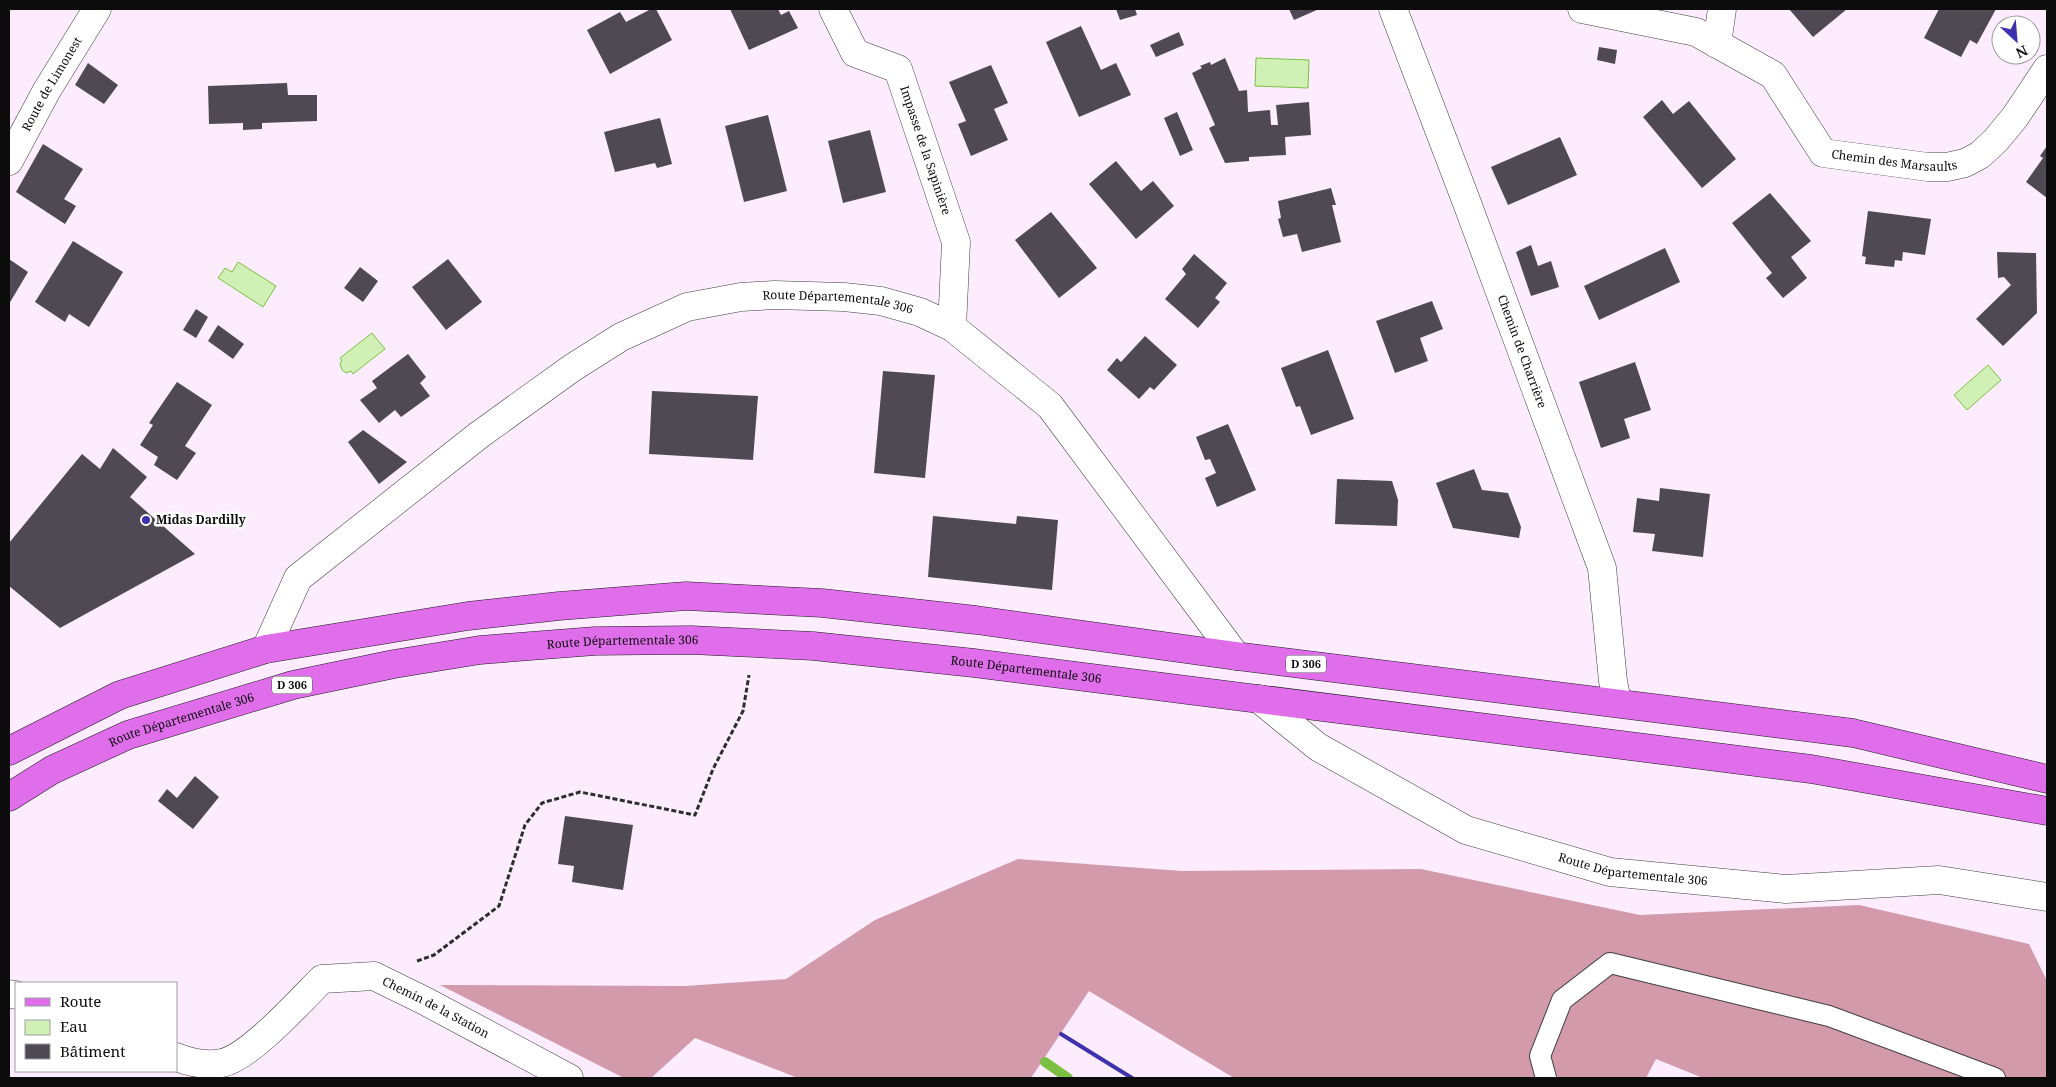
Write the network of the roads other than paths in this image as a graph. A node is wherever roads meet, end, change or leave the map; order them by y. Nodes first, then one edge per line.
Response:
1 (97, 9) edge
2 (833, 9) edge
3 (1393, 9) edge
4 (1582, 9) edge
5 (1722, 9) edge
6 (1717, 44) junction
7 (2047, 70) edge
8 (9, 161) edge
9 (952, 327) junction
10 (266, 649) junction
11 (1236, 656) junction
12 (1259, 700) junction
13 (1617, 702) junction
14 (9, 751) edge
15 (2047, 779) edge
16 (9, 797) edge
17 (2047, 811) edge
18 (2047, 898) edge
19 (178, 1058) edge
20 (569, 1078) edge
21 (1546, 1078) edge
22 (1996, 1078) edge

1 - 8 street, Route de Limonest
2 - 9 street, Impasse de la Sapinière
3 - 13 street, Chemin de Charrière
4 - 6 street, Chemin des Marsaults
5 - 6 street
6 - 7 street, Chemin des Marsaults
9 - 10 street, Route Départementale 306
9 - 11 street, Route Départementale 306
10 - 11 main road, D 306
10 - 14 main road, D 306
11 - 13 main road, D 306
12 - 16 main road, Route Départementale 306 / D 306
12 - 17 main road, Route Départementale 306 / D 306
12 - 18 street, Route Départementale 306
13 - 15 main road, D 306
19 - 20 street, Chemin de la Station
21 - 22 lane

